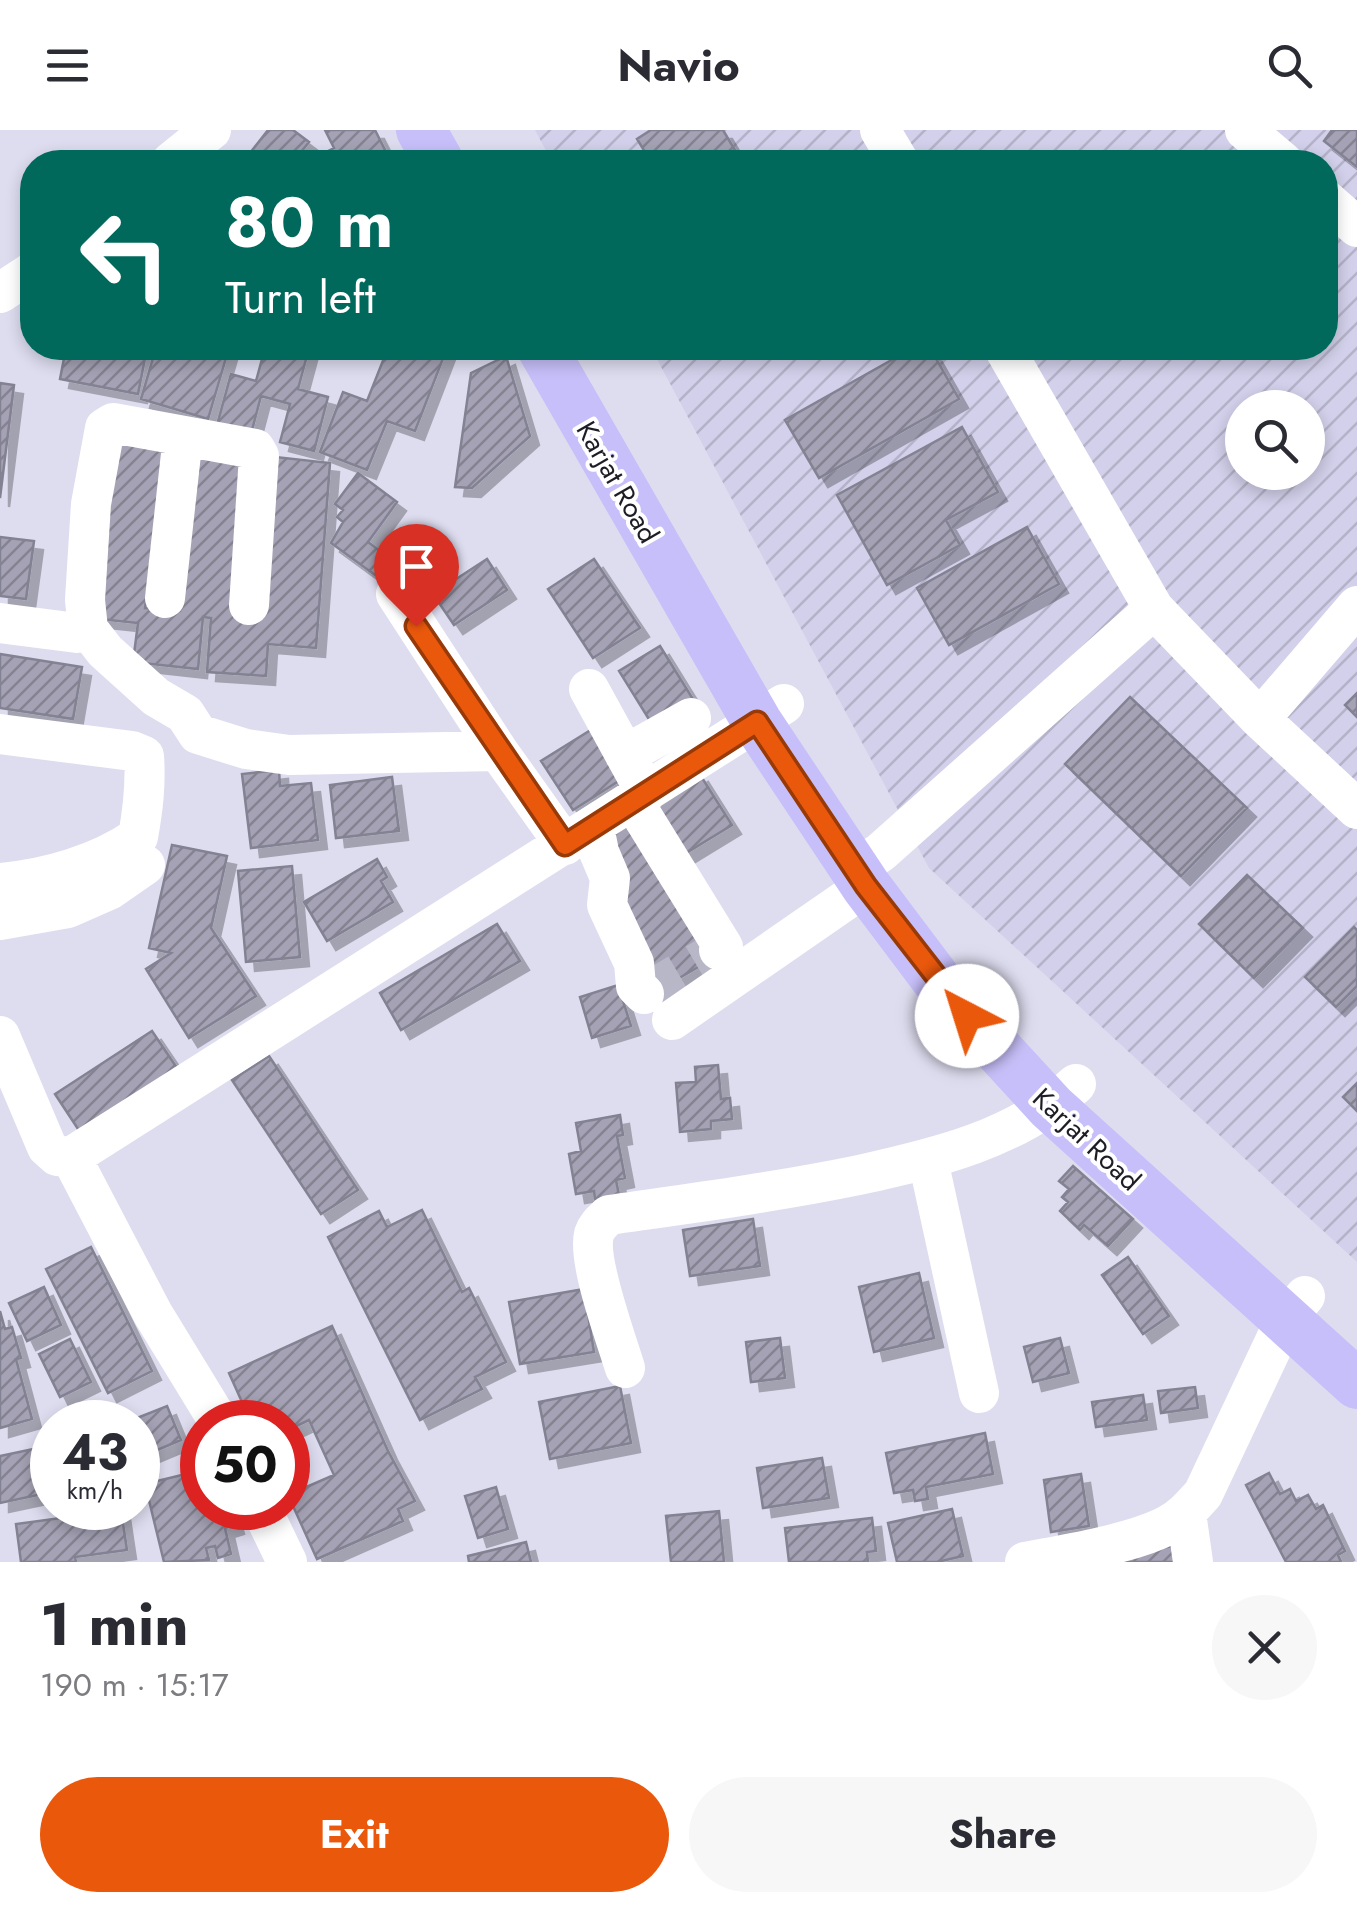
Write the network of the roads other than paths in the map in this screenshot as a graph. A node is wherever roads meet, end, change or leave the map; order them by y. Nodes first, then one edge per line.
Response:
1 (211, 130) edge
2 (1245, 130) edge
3 (187, 150) edge
4 (1269, 150) edge
5 (1338, 210) edge
6 (1357, 227) edge
7 (549, 360) edge
8 (585, 360) edge
9 (1011, 360) edge
10 (183, 436) junction
11 (396, 594) dead end
12 (165, 598) dead end
13 (249, 605) dead end
14 (1357, 606) edge
15 (1154, 610) junction
16 (0, 623) edge
17 (78, 633) dead end
18 (589, 689) dead end
19 (770, 713) junction
20 (690, 718) dead end
21 (1260, 718) junction
22 (0, 734) edge
23 (498, 751) junction
24 (626, 755) junction
25 (640, 797) junction
26 (1357, 809) edge
27 (580, 836) junction
28 (145, 865) dead end
29 (867, 869) junction
30 (0, 883) edge
31 (0, 920) edge
32 (718, 950) dead end
33 (0, 1036) edge
34 (1063, 1096) junction
35 (71, 1157) junction
36 (928, 1160) junction
37 (1294, 1308) junction
38 (1357, 1342) edge
39 (625, 1368) dead end
40 (1357, 1384) edge
41 (979, 1393) dead end
42 (206, 1400) edge
43 (1186, 1513) junction
44 (272, 1530) edge
45 (1032, 1561) edge
46 (287, 1562) edge
47 (1194, 1562) edge

1 - 3 street
2 - 4 street
5 - 6 street
7 - 19 main road, Karjat Road
8 - 19 main road, Karjat Road
9 - 15 street
10 - 12 street
10 - 13 street
10 - 23 street
11 - 23 street
14 - 21 street
15 - 21 street
15 - 29 street
16 - 17 street
18 - 24 street
19 - 25 street
19 - 29 main road, Karjat Road
20 - 24 street
21 - 26 street
22 - 30 street
23 - 27 street
24 - 25 street
25 - 27 street
25 - 32 street
27 - 29 street
27 - 35 street
28 - 31 street
29 - 34 main road, Karjat Road
33 - 35 street
34 - 36 street
34 - 37 main road, Karjat Road
35 - 42 street
36 - 39 street
36 - 41 street
37 - 38 main road, Karjat Road
37 - 40 main road, Karjat Road
37 - 43 street
43 - 45 street
43 - 47 street
44 - 46 street

